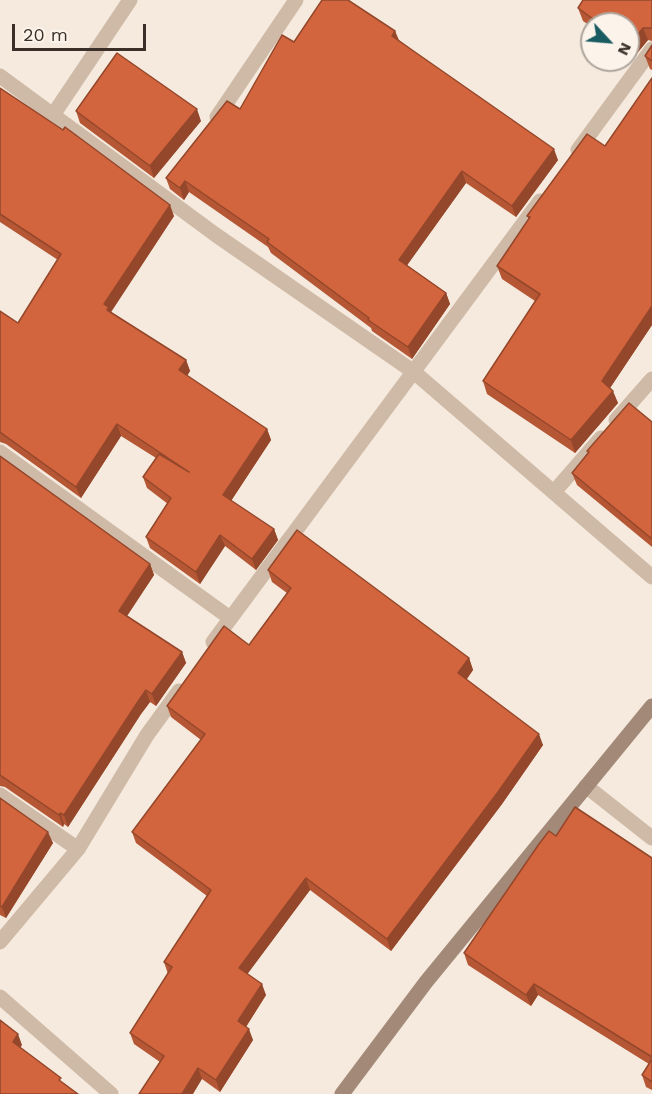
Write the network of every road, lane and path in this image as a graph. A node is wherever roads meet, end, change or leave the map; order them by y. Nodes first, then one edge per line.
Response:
1 (130, 0) edge
2 (296, 0) edge
3 (652, 49) edge
4 (0, 76) edge
5 (52, 115) junction
6 (208, 128) edge
7 (568, 163) edge
8 (547, 192) edge
9 (414, 372) junction
10 (652, 379) edge
11 (0, 452) edge
12 (554, 492) junction
13 (652, 577) edge
14 (230, 618) junction
15 (203, 657) edge
16 (189, 676) edge
17 (652, 706) edge
18 (586, 786) junction
19 (0, 795) edge
20 (652, 838) edge
21 (78, 849) junction
22 (0, 942) edge
23 (0, 997) edge
24 (111, 1094) edge
25 (342, 1094) edge

1 - 5 street
2 - 6 street
3 - 7 street
4 - 5 street
5 - 9 street
8 - 9 street
9 - 12 street
9 - 14 street
10 - 12 street
11 - 14 street
12 - 13 street
14 - 15 street
16 - 21 street
17 - 18 street
18 - 20 street
18 - 25 street
19 - 21 street
21 - 22 street
23 - 24 street

